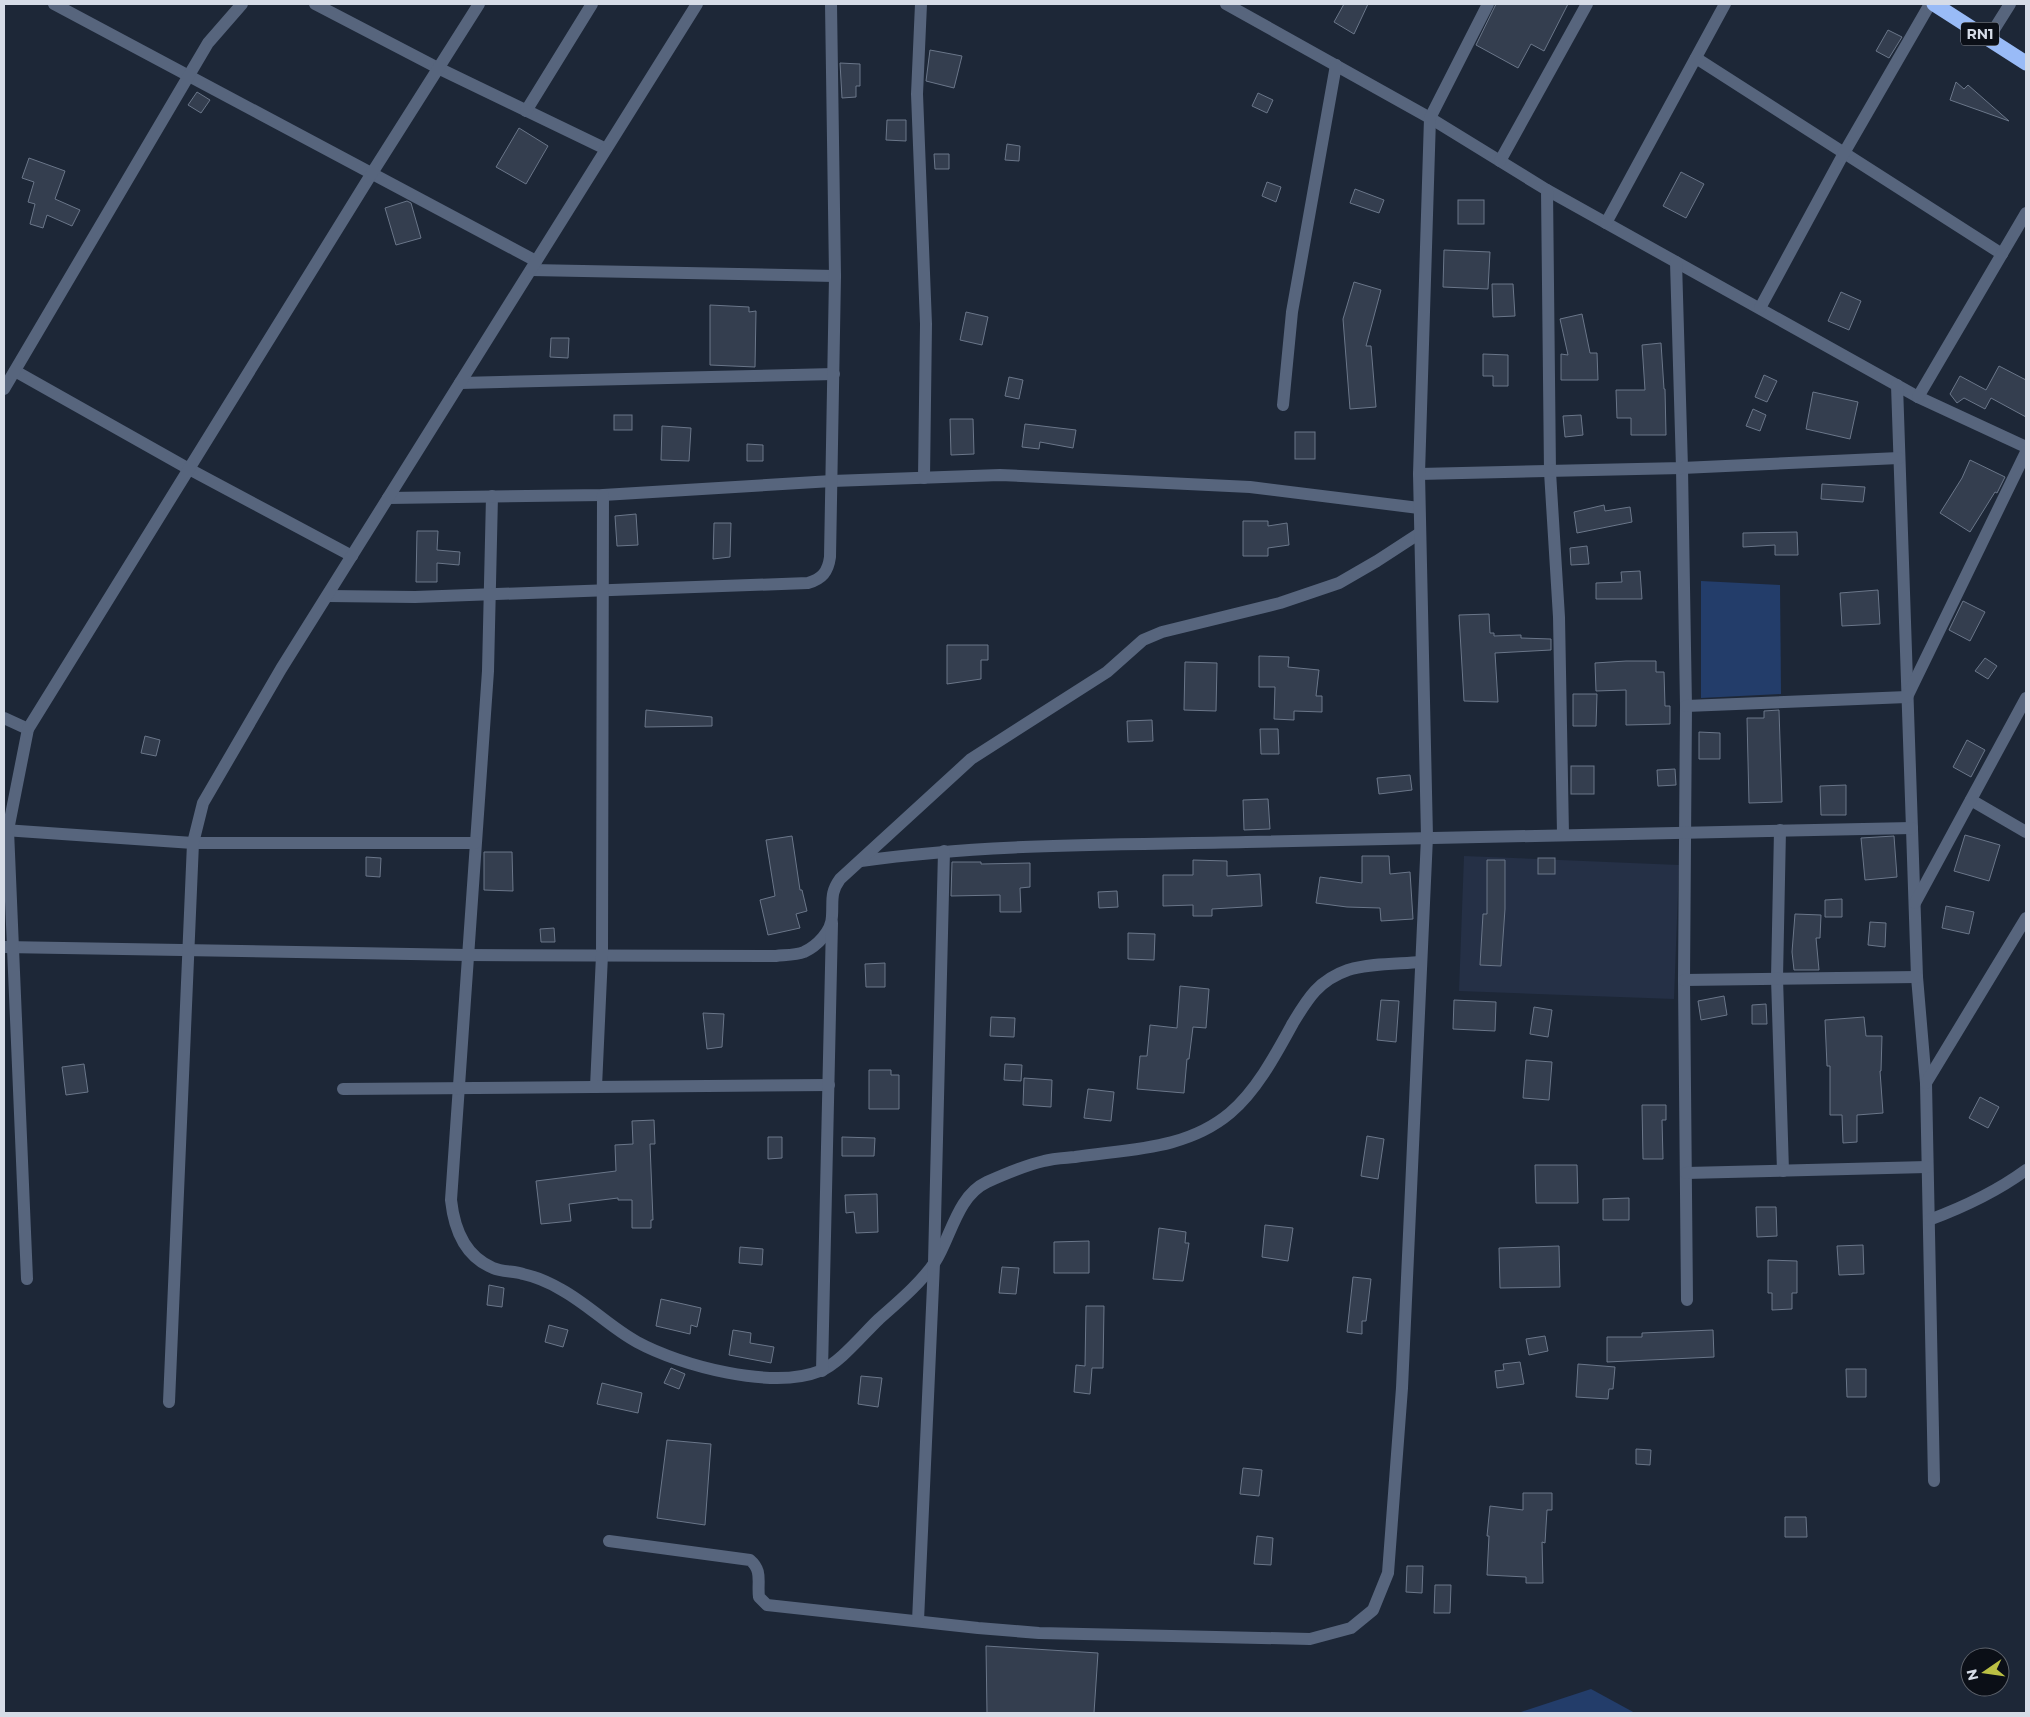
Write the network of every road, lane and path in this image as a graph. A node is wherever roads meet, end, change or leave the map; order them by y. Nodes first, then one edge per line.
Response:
1 (54, 4) edge
2 (242, 4) edge
3 (315, 4) edge
4 (479, 4) edge
5 (592, 4) edge
6 (698, 4) edge
7 (831, 4) edge
8 (921, 4) edge
9 (1226, 4) edge
10 (1488, 4) edge
11 (1587, 4) edge
12 (1725, 4) edge
13 (1930, 4) edge
14 (1934, 4) edge
15 (2010, 4) edge
16 (1988, 39) junction
17 (1696, 58) junction
18 (2026, 63) edge
19 (1336, 65) junction
20 (438, 68) junction
21 (189, 76) junction
22 (526, 111) junction
23 (1430, 118) junction
24 (606, 149) junction
25 (1844, 153) junction
26 (1500, 161) junction
27 (372, 173) junction
28 (1548, 190) junction
29 (2026, 213) edge
30 (1606, 223) junction
31 (2002, 254) junction
32 (1676, 262) junction
33 (534, 266) junction
34 (836, 276) junction
35 (1760, 308) junction
36 (15, 371) junction
37 (834, 374) junction
38 (460, 382) junction
39 (1897, 385) junction
40 (4, 389) edge
41 (1918, 397) junction
42 (1283, 405) dead end
43 (2026, 448) edge
44 (2026, 452) edge
45 (1900, 458) junction
46 (1682, 468) junction
47 (189, 469) junction
48 (1550, 472) junction
49 (1419, 474) junction
50 (924, 478) junction
51 (832, 481) junction
52 (603, 495) junction
53 (492, 496) junction
54 (388, 498) junction
55 (1420, 508) junction
56 (1420, 533) junction
57 (352, 556) junction
58 (602, 592) junction
59 (490, 595) junction
60 (328, 596) junction
61 (1907, 696) junction
62 (2026, 698) edge
63 (1686, 706) junction
64 (4, 718) edge
65 (28, 730) junction
66 (1971, 800) junction
67 (1912, 828) junction
68 (6, 830) edge
69 (1780, 830) junction
70 (1684, 832) junction
71 (2026, 832) edge
72 (1563, 834) junction
73 (1427, 837) junction
74 (193, 843) junction
75 (475, 843) junction
76 (944, 851) junction
77 (861, 861) junction
78 (1915, 904) junction
79 (2026, 918) edge
80 (832, 920) junction
81 (9, 947) edge
82 (188, 950) junction
83 (602, 955) junction
84 (466, 956) junction
85 (1421, 962) junction
86 (1917, 977) junction
87 (1777, 978) junction
88 (1684, 980) junction
89 (1926, 1083) junction
90 (829, 1085) junction
91 (596, 1087) junction
92 (460, 1088) junction
93 (343, 1089) dead end
94 (1927, 1167) junction
95 (2026, 1170) edge
96 (1782, 1171) junction
97 (1686, 1173) junction
98 (1928, 1220) junction
99 (934, 1263) junction
100 (26, 1279) dead end
101 (1688, 1300) dead end
102 (822, 1371) junction
103 (169, 1402) dead end
104 (1934, 1481) dead end
105 (609, 1541) dead end
106 (918, 1620) junction

1 - 21 street
2 - 21 street
3 - 20 street
4 - 20 street
5 - 22 street
6 - 24 street
7 - 34 street
8 - 50 street
9 - 19 street
10 - 23 street
11 - 26 street
12 - 17 street
13 - 25 street
14 - 16 highway, RN1
15 - 16 street
16 - 18 highway, RN1
17 - 25 street
17 - 30 street
19 - 23 street
19 - 42 street
20 - 22 street
20 - 27 street
21 - 27 street
21 - 36 street
22 - 24 street
23 - 26 street
23 - 49 street
24 - 33 street
25 - 31 street
25 - 35 street
26 - 28 street
27 - 33 street
27 - 47 street
28 - 30 street
28 - 48 street
29 - 31 street
30 - 32 street
31 - 41 street
32 - 35 street
32 - 46 street
33 - 34 street
33 - 38 street
34 - 37 street
35 - 39 street
36 - 40 street
36 - 47 street
37 - 38 street
37 - 51 street
38 - 54 street
39 - 41 street
39 - 45 street
41 - 43 street
44 - 61 street
45 - 46 street
45 - 61 street
46 - 48 street
46 - 63 street
47 - 57 street
47 - 65 street
48 - 49 street
48 - 72 street
49 - 55 street
50 - 51 street
50 - 55 street
51 - 52 street
51 - 58 street
52 - 53 street
52 - 58 street
53 - 54 street
53 - 59 street
54 - 57 street
55 - 56 street
56 - 73 street
56 - 77 street
57 - 60 street
58 - 59 street
58 - 83 street
59 - 60 street
59 - 75 street
60 - 74 street
61 - 63 street
61 - 67 street
62 - 66 street
63 - 70 street
64 - 65 street
65 - 68 street
66 - 71 street
66 - 78 street
67 - 69 street
67 - 78 street
68 - 74 street
68 - 81 street
69 - 70 street
69 - 87 street
70 - 72 street
70 - 88 street
72 - 73 street
73 - 76 street
73 - 85 street
74 - 75 street
74 - 82 street
75 - 84 street
76 - 77 street
76 - 99 street
77 - 80 street
78 - 86 street
79 - 89 street
80 - 83 street
80 - 90 street
81 - 82 street
81 - 100 street
82 - 84 street
82 - 103 street
83 - 84 street
83 - 91 street
84 - 92 street
85 - 99 street
85 - 106 street
86 - 87 street
86 - 89 street
87 - 88 street
87 - 96 street
88 - 97 street
89 - 94 street
90 - 91 street
90 - 102 street
91 - 92 street
92 - 93 street
92 - 102 street
94 - 96 street
94 - 98 street
95 - 98 street
96 - 97 street
97 - 101 street
98 - 104 street
99 - 102 street
99 - 106 street
105 - 106 street

